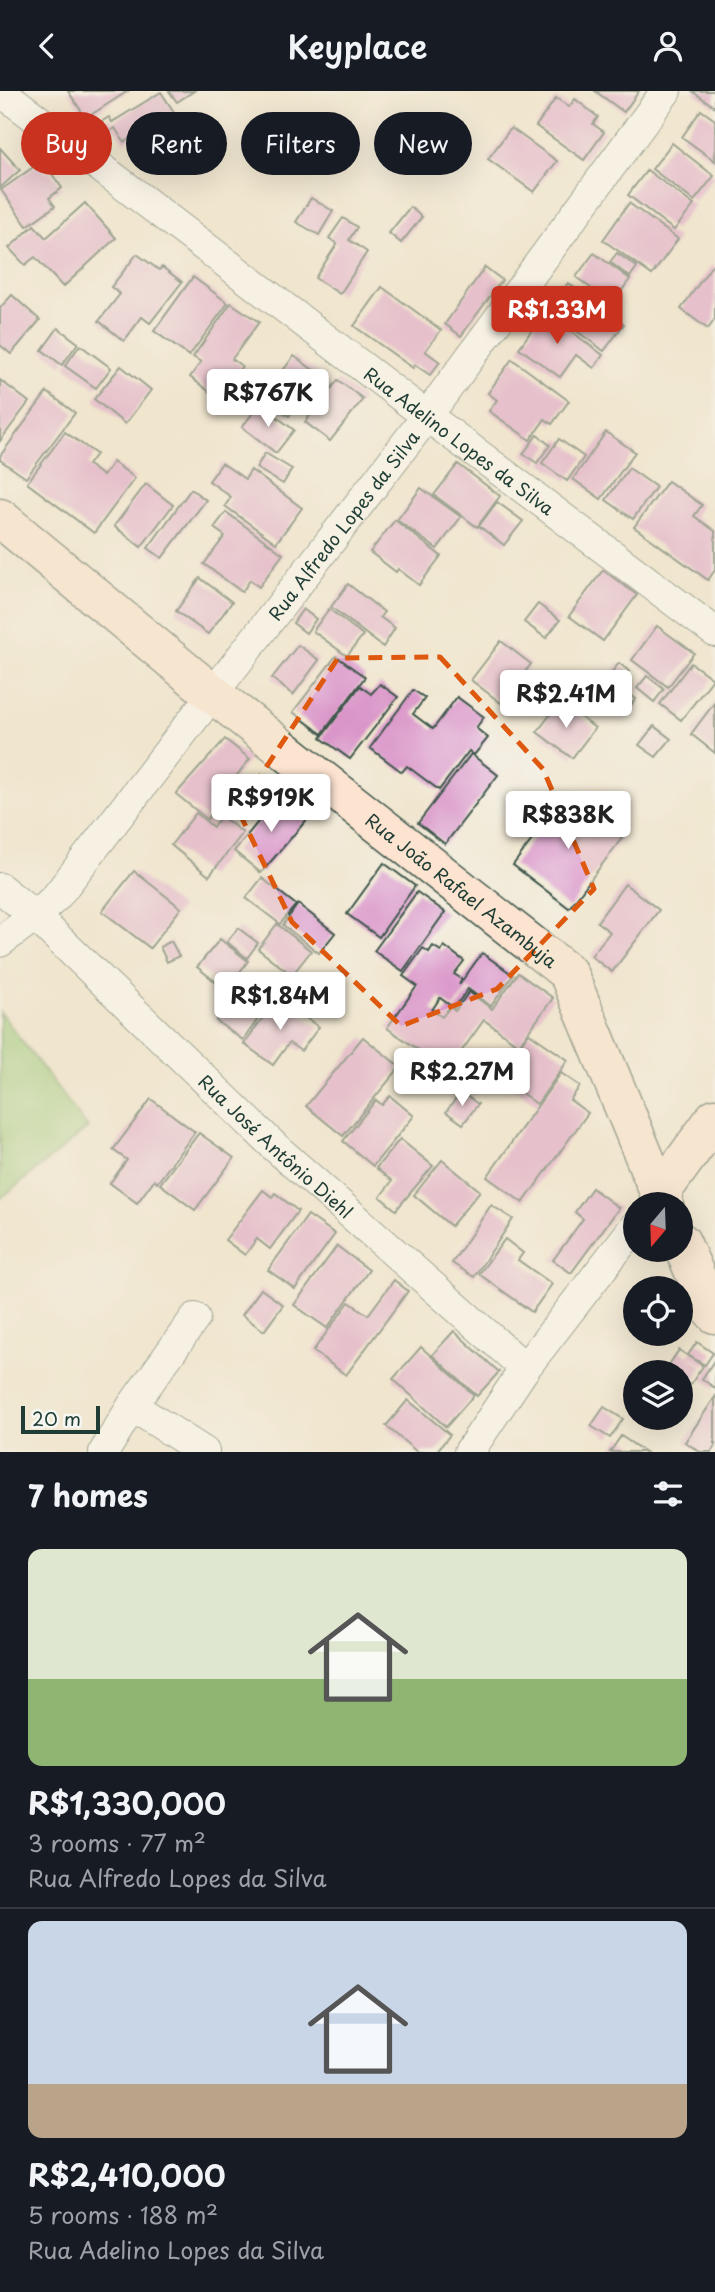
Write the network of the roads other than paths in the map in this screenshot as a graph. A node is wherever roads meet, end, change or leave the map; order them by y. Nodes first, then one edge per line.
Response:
1 (666, 91) edge
2 (2, 95) edge
3 (426, 416) junction
4 (0, 518) edge
5 (715, 632) edge
6 (213, 694) junction
7 (0, 888) edge
8 (35, 916) junction
9 (0, 941) edge
10 (715, 1118) edge
11 (655, 1192) edge
12 (665, 1192) edge
13 (623, 1241) edge
14 (690, 1262) edge
15 (715, 1314) edge
16 (195, 1318) dead end
17 (525, 1368) junction
18 (132, 1406) junction
19 (104, 1452) edge
20 (204, 1452) edge
21 (469, 1452) edge

1 - 3 street, Rua Alfredo Lopes da Silva
2 - 3 street, Rua Adelino Lopes da Silva
3 - 5 street, Rua Adelino Lopes da Silva
3 - 6 street, Rua Alfredo Lopes da Silva
4 - 6 street, Rua João Rafael Azambuja
6 - 8 street, Rua Alfredo Lopes da Silva
6 - 11 street, Rua João Rafael Azambuja
7 - 8 street, Rua José Antônio Diehl
8 - 9 street, Rua Alfredo Lopes da Silva
8 - 17 street, Rua José Antônio Diehl
10 - 12 street
13 - 17 street
14 - 15 street
16 - 18 street
17 - 21 street
18 - 19 street
18 - 20 street

